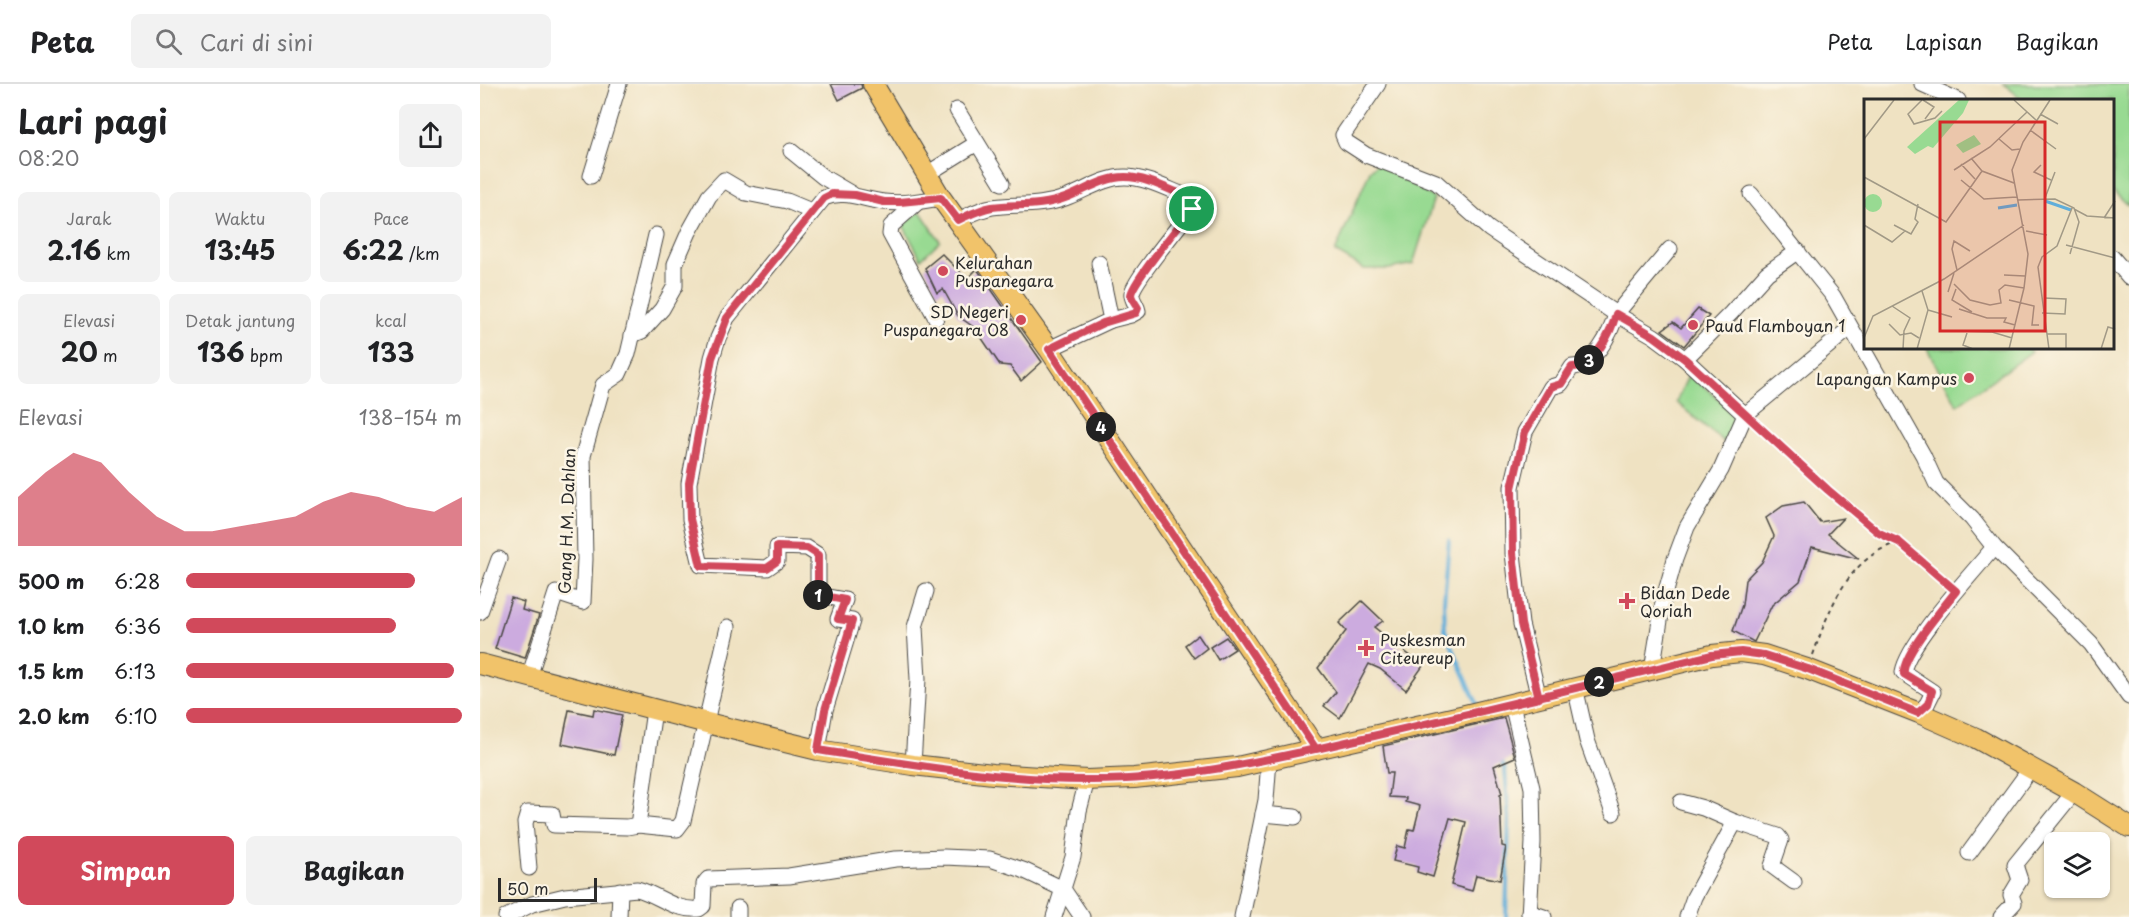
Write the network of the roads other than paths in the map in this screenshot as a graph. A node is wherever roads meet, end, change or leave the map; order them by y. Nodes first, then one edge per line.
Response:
1 (619, 84) edge
2 (873, 84) edge
3 (1378, 84) edge
4 (1922, 84) edge
5 (1956, 99) edge
6 (957, 110) dead end
7 (977, 143) junction
8 (791, 152) dead end
9 (927, 174) junction
10 (591, 176) dead end
11 (1002, 183) dead end
12 (1751, 194) dead end
13 (855, 195) junction
14 (941, 198) junction
15 (918, 202) junction
16 (811, 211) junction
17 (958, 220) junction
18 (656, 235) dead end
19 (1670, 249) dead end
20 (1798, 251) junction
21 (2114, 259) edge
22 (1099, 263) dead end
23 (2129, 277) edge
24 (1616, 314) junction
25 (936, 318) dead end
26 (1111, 320) junction
27 (1850, 328) junction
28 (632, 335) junction
29 (1049, 349) junction
30 (1685, 359) junction
31 (1745, 415) junction
32 (1994, 547) junction
33 (499, 559) dead end
34 (927, 591) dead end
35 (480, 612) edge
36 (728, 627) dead end
37 (480, 664) edge
38 (1652, 669) junction
39 (529, 677) junction
40 (1575, 687) junction
41 (2129, 697) edge
42 (1539, 698) junction
43 (1508, 705) junction
44 (654, 710) junction
45 (1918, 713) junction
46 (707, 723) junction
47 (1316, 749) junction
48 (818, 750) junction
49 (1269, 760) junction
50 (913, 765) junction
51 (2031, 768) junction
52 (1087, 780) junction
53 (2074, 792) junction
54 (1681, 802) dead end
55 (1613, 813) dead end
56 (1263, 814) junction
57 (1295, 817) dead end
58 (1735, 822) junction
59 (638, 825) junction
60 (2129, 827) edge
61 (1969, 853) dead end
62 (529, 868) dead end
63 (1794, 882) dead end
64 (1063, 889) junction
65 (620, 890) junction
66 (524, 913) edge
67 (1534, 915) edge
68 (506, 917) edge
69 (619, 917) edge
70 (1054, 917) edge
71 (1082, 917) edge
72 (1242, 917) edge
73 (1687, 917) edge
74 (2001, 917) edge

1 - 10 street
2 - 9 main road
3 - 24 street
4 - 5 street
6 - 7 street
7 - 9 street
7 - 11 street
8 - 13 street
9 - 14 main road
12 - 20 street
13 - 15 street
13 - 16 street
14 - 15 street
14 - 17 main road
15 - 25 street
16 - 28 street
16 - 48 street
17 - 26 street
17 - 29 main road
18 - 28 street, Gang H.M. Dahlan
19 - 24 street
20 - 27 street
20 - 30 street
21 - 23 street
22 - 26 street
24 - 30 street
24 - 42 street
26 - 29 street
27 - 31 street
27 - 32 street
28 - 39 street, Gang H.M. Dahlan
29 - 47 main road
30 - 31 street
31 - 38 street
32 - 41 street
32 - 45 street
33 - 35 street
34 - 50 street
36 - 46 street
37 - 39 main road
38 - 40 main road
38 - 45 main road
39 - 44 main road
40 - 42 main road
40 - 55 street
42 - 43 main road
43 - 47 main road
43 - 67 street
44 - 46 main road
44 - 59 street
45 - 51 main road
46 - 48 main road
46 - 59 street
47 - 49 main road
48 - 50 main road
49 - 52 main road
49 - 56 street
50 - 52 main road
51 - 53 main road
51 - 61 street
52 - 64 street
53 - 60 main road
53 - 74 street
54 - 58 street
56 - 57 street
56 - 72 street
58 - 63 street
58 - 73 street
59 - 62 street
64 - 65 street
64 - 70 street
64 - 71 street
65 - 66 street
65 - 69 street
66 - 68 street

